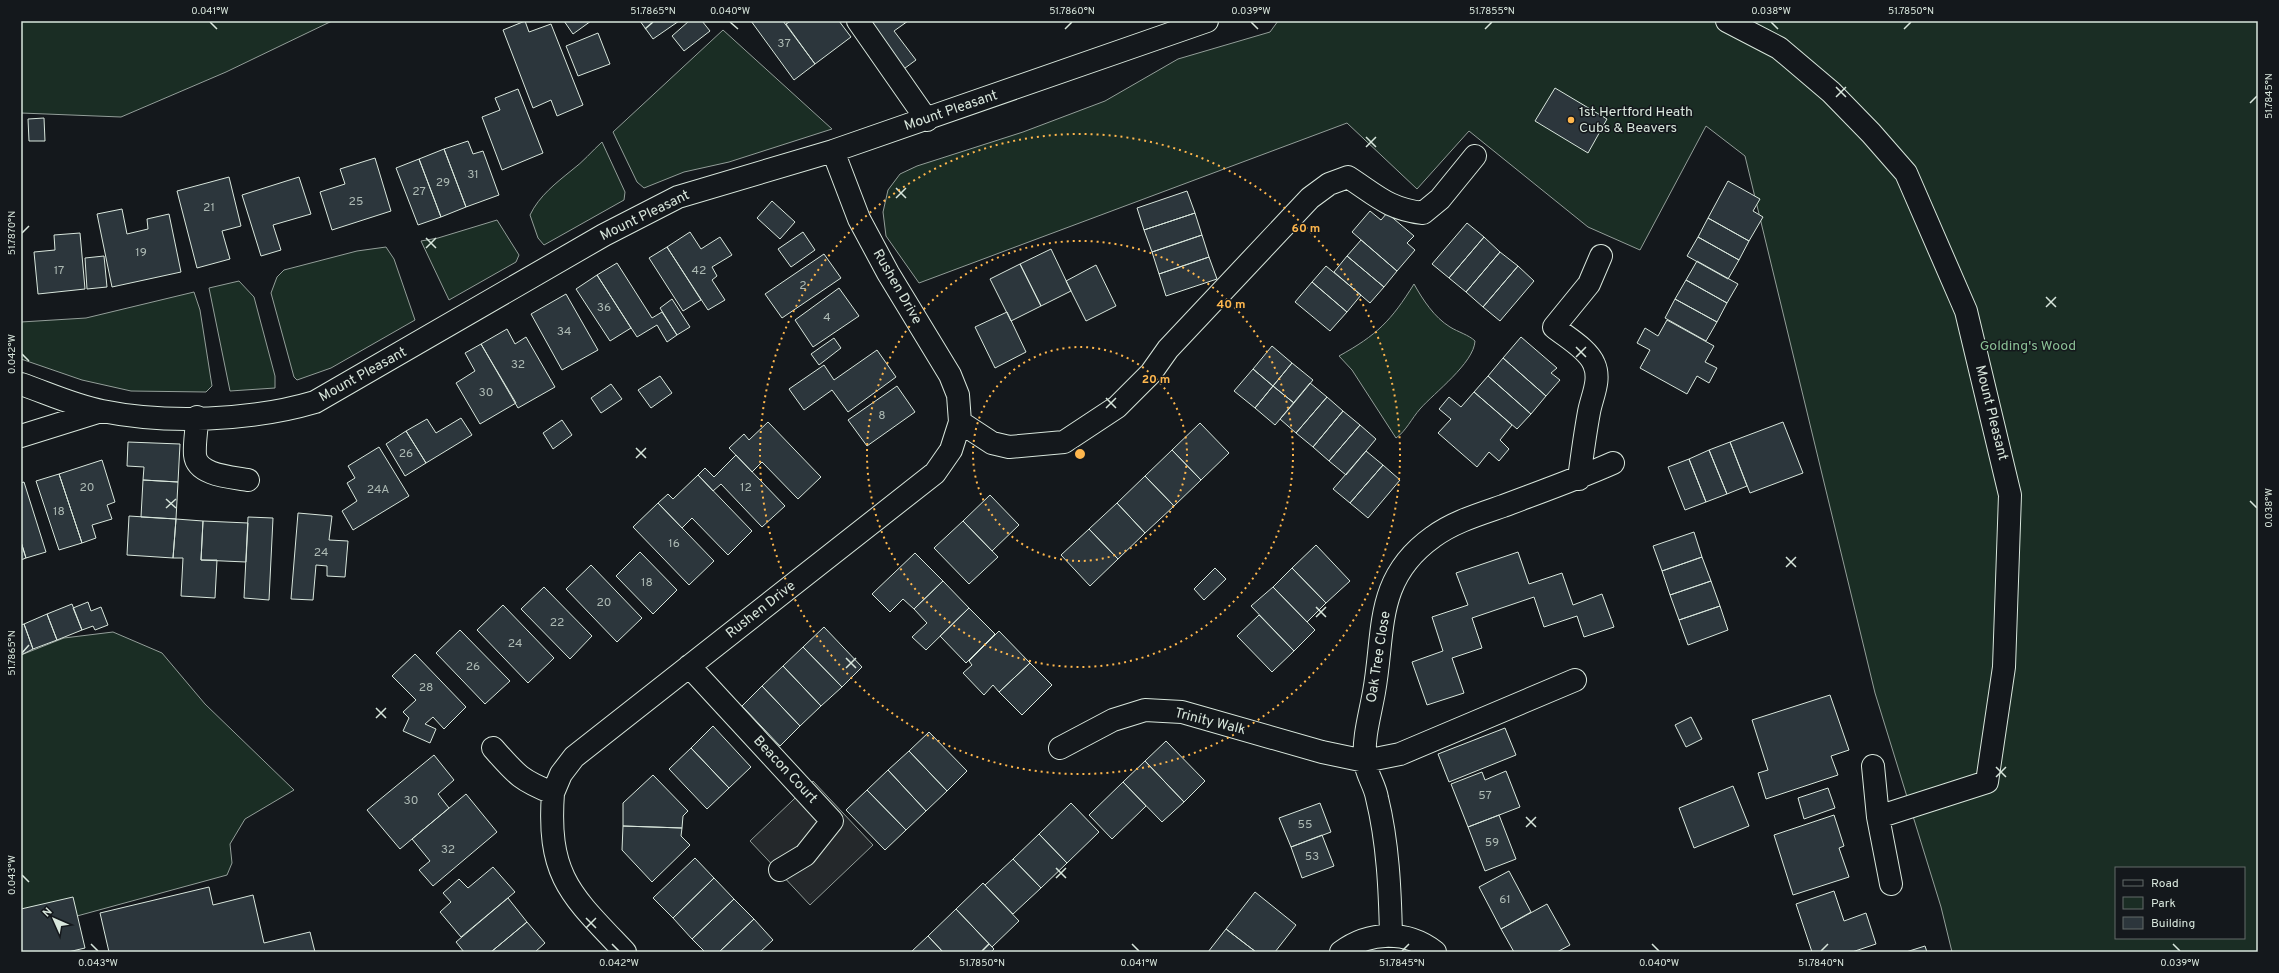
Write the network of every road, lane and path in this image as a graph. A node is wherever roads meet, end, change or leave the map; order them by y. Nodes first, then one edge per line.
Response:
1 (858, 21) edge
2 (1207, 21) edge
3 (1727, 21) edge
4 (927, 120) junction
5 (833, 151) junction
6 (1475, 156) dead end
7 (1601, 256) dead end
8 (21, 384) edge
9 (101, 411) junction
10 (198, 418) junction
11 (960, 422) junction
12 (21, 436) edge
13 (1613, 463) dead end
14 (1579, 478) junction
15 (248, 480) dead end
16 (689, 666) junction
17 (1575, 680) dead end
18 (493, 748) dead end
19 (1060, 748) dead end
20 (1365, 761) junction
21 (1873, 766) dead end
22 (553, 792) junction
23 (1878, 817) junction
24 (780, 870) dead end
25 (1890, 884) dead end
26 (1391, 936) junction
27 (625, 952) edge
28 (1341, 952) edge
29 (1435, 952) edge

1 - 4 street
2 - 4 street, Mount Pleasant
3 - 23 street, Mount Pleasant
4 - 5 street, Mount Pleasant
5 - 10 street, Mount Pleasant
5 - 11 street, Rushen Drive
6 - 11 street
7 - 14 street
8 - 9 street, Mount Pleasant
9 - 10 street, Mount Pleasant
9 - 12 street, Mount Pleasant
10 - 15 street
11 - 16 street, Rushen Drive
13 - 14 street, Oak Tree Close
14 - 20 street, Oak Tree Close
16 - 22 street, Rushen Drive
16 - 24 street, Beacon Court
17 - 20 street
18 - 22 street
19 - 20 street, Trinity Walk
20 - 26 street, Oak Tree Close
21 - 23 street
22 - 27 street, Rushen Drive
23 - 25 street
26 - 28 street
26 - 29 street

